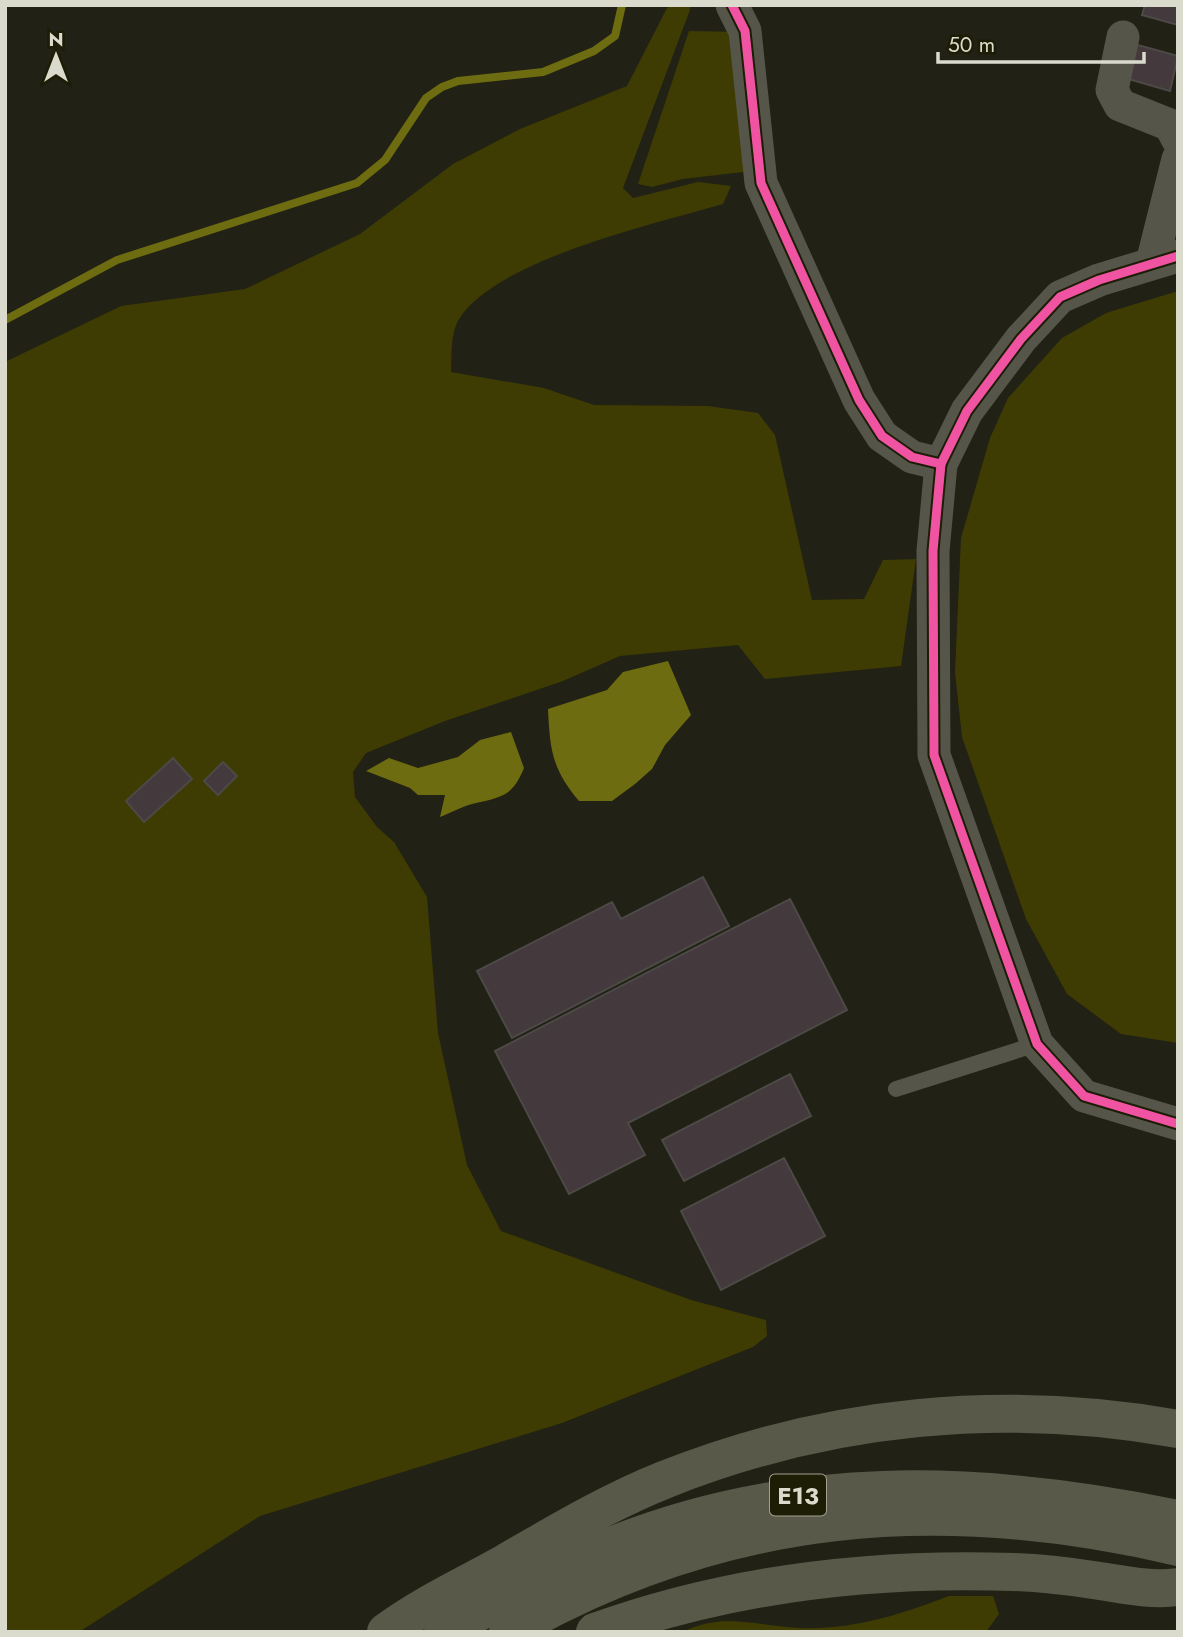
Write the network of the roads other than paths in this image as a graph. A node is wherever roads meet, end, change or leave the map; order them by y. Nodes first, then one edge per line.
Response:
1 (732, 5) edge
2 (1123, 37) dead end
3 (1178, 140) edge
4 (1178, 159) edge
5 (1165, 260) edge
6 (941, 464) junction
7 (1037, 1044) junction
8 (896, 1089) dead end
9 (1178, 1124) edge
10 (1178, 1429) edge
11 (1172, 1536) edge
12 (1160, 1588) edge
13 (1178, 1607) edge
14 (386, 1632) edge
15 (443, 1632) edge
16 (508, 1632) edge
17 (595, 1632) edge

1 - 6 street
2 - 3 street
4 - 5 street
5 - 6 street
6 - 7 street
7 - 8 lane
7 - 9 street
10 - 14 highway
11 - 15 highway, E13
11 - 16 highway, E13
12 - 13 highway
12 - 17 highway

